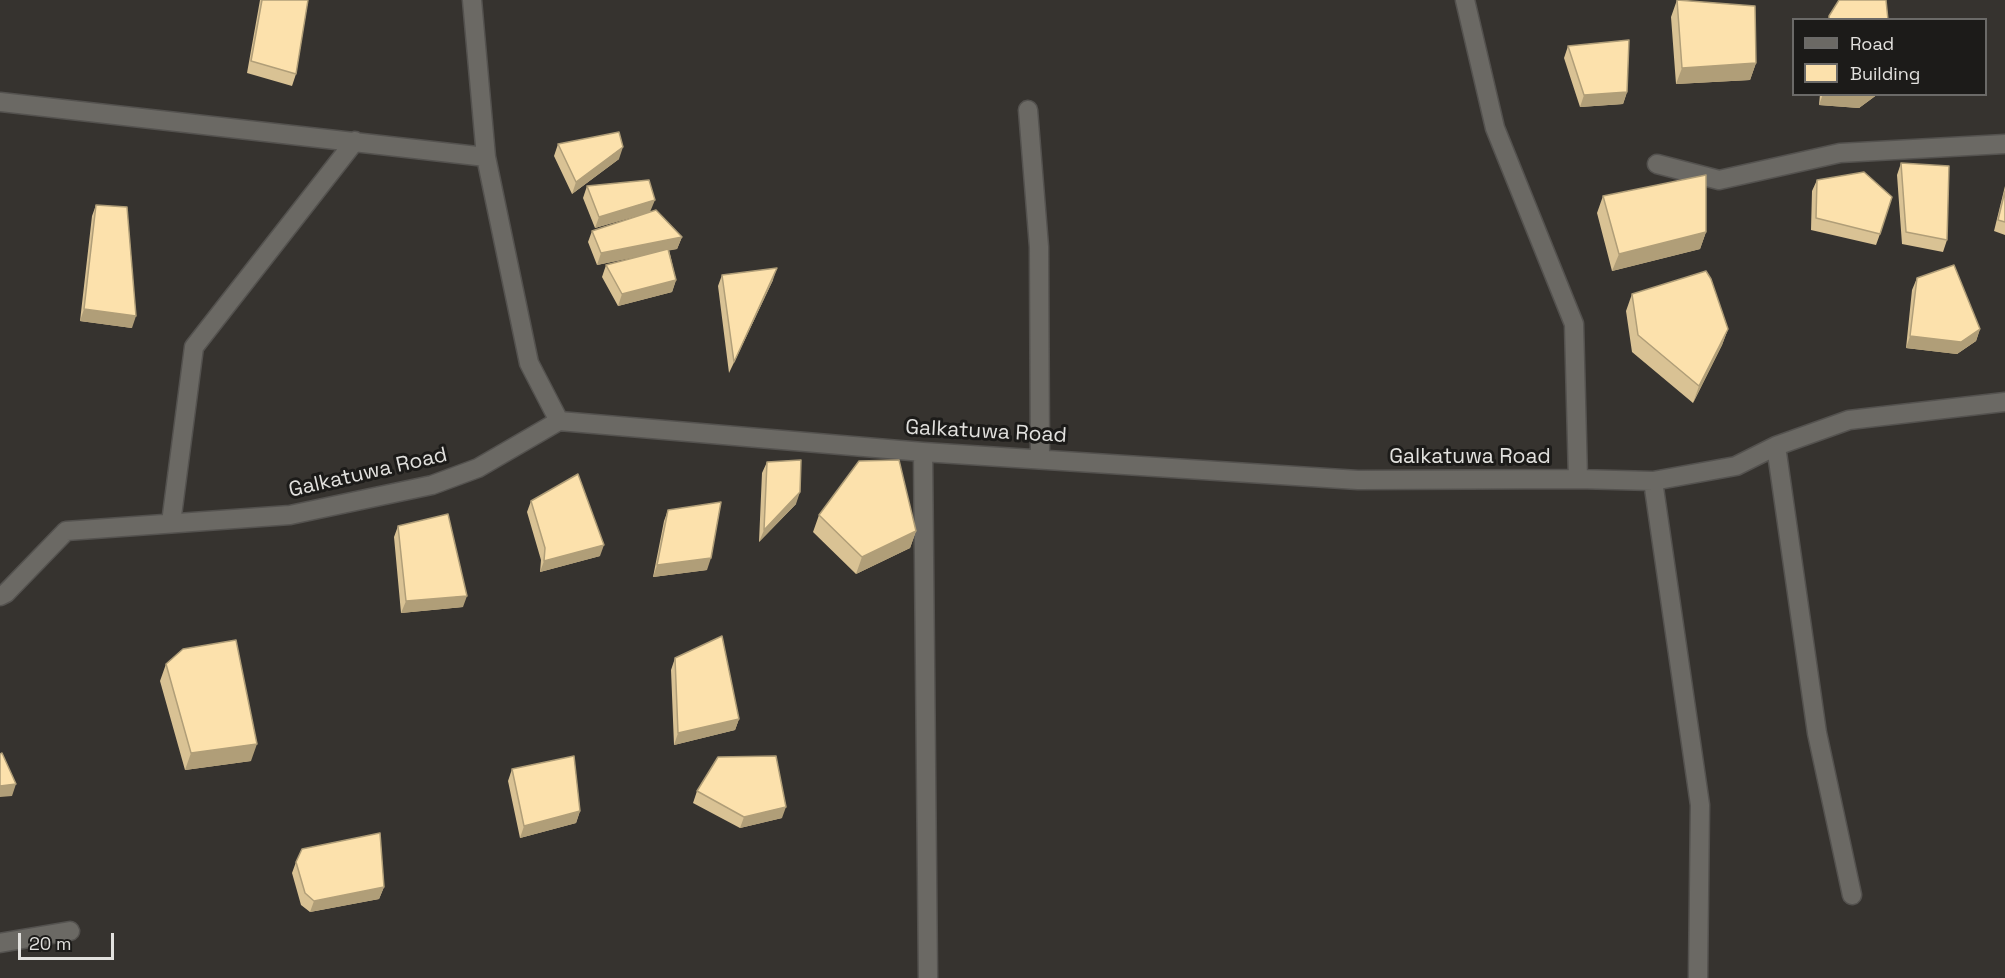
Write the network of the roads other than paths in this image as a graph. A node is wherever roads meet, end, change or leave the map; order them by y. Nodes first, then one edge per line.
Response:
1 (472, 0) edge
2 (1465, 0) edge
3 (0, 102) edge
4 (1028, 110) dead end
5 (355, 141) junction
6 (2005, 144) edge
7 (486, 157) junction
8 (1658, 164) dead end
9 (2005, 402) edge
10 (559, 421) junction
11 (1776, 446) junction
12 (923, 452) junction
13 (1040, 458) junction
14 (1578, 479) junction
15 (1653, 481) junction
16 (171, 523) junction
17 (0, 596) edge
18 (1852, 895) dead end
19 (70, 931) dead end
20 (0, 943) edge
21 (928, 978) edge
22 (1698, 978) edge

1 - 7 street
2 - 14 street
3 - 5 street
4 - 13 street
5 - 7 street
5 - 16 street
6 - 8 street
7 - 10 street
9 - 11 street, Galkatuwa Road
10 - 12 street, Galkatuwa Road
10 - 16 street, Galkatuwa Road
11 - 15 street, Galkatuwa Road
11 - 18 street
12 - 13 street, Galkatuwa Road
12 - 21 street
13 - 14 street, Galkatuwa Road
14 - 15 street, Galkatuwa Road
15 - 22 street
16 - 17 street, Galkatuwa Road
19 - 20 street

